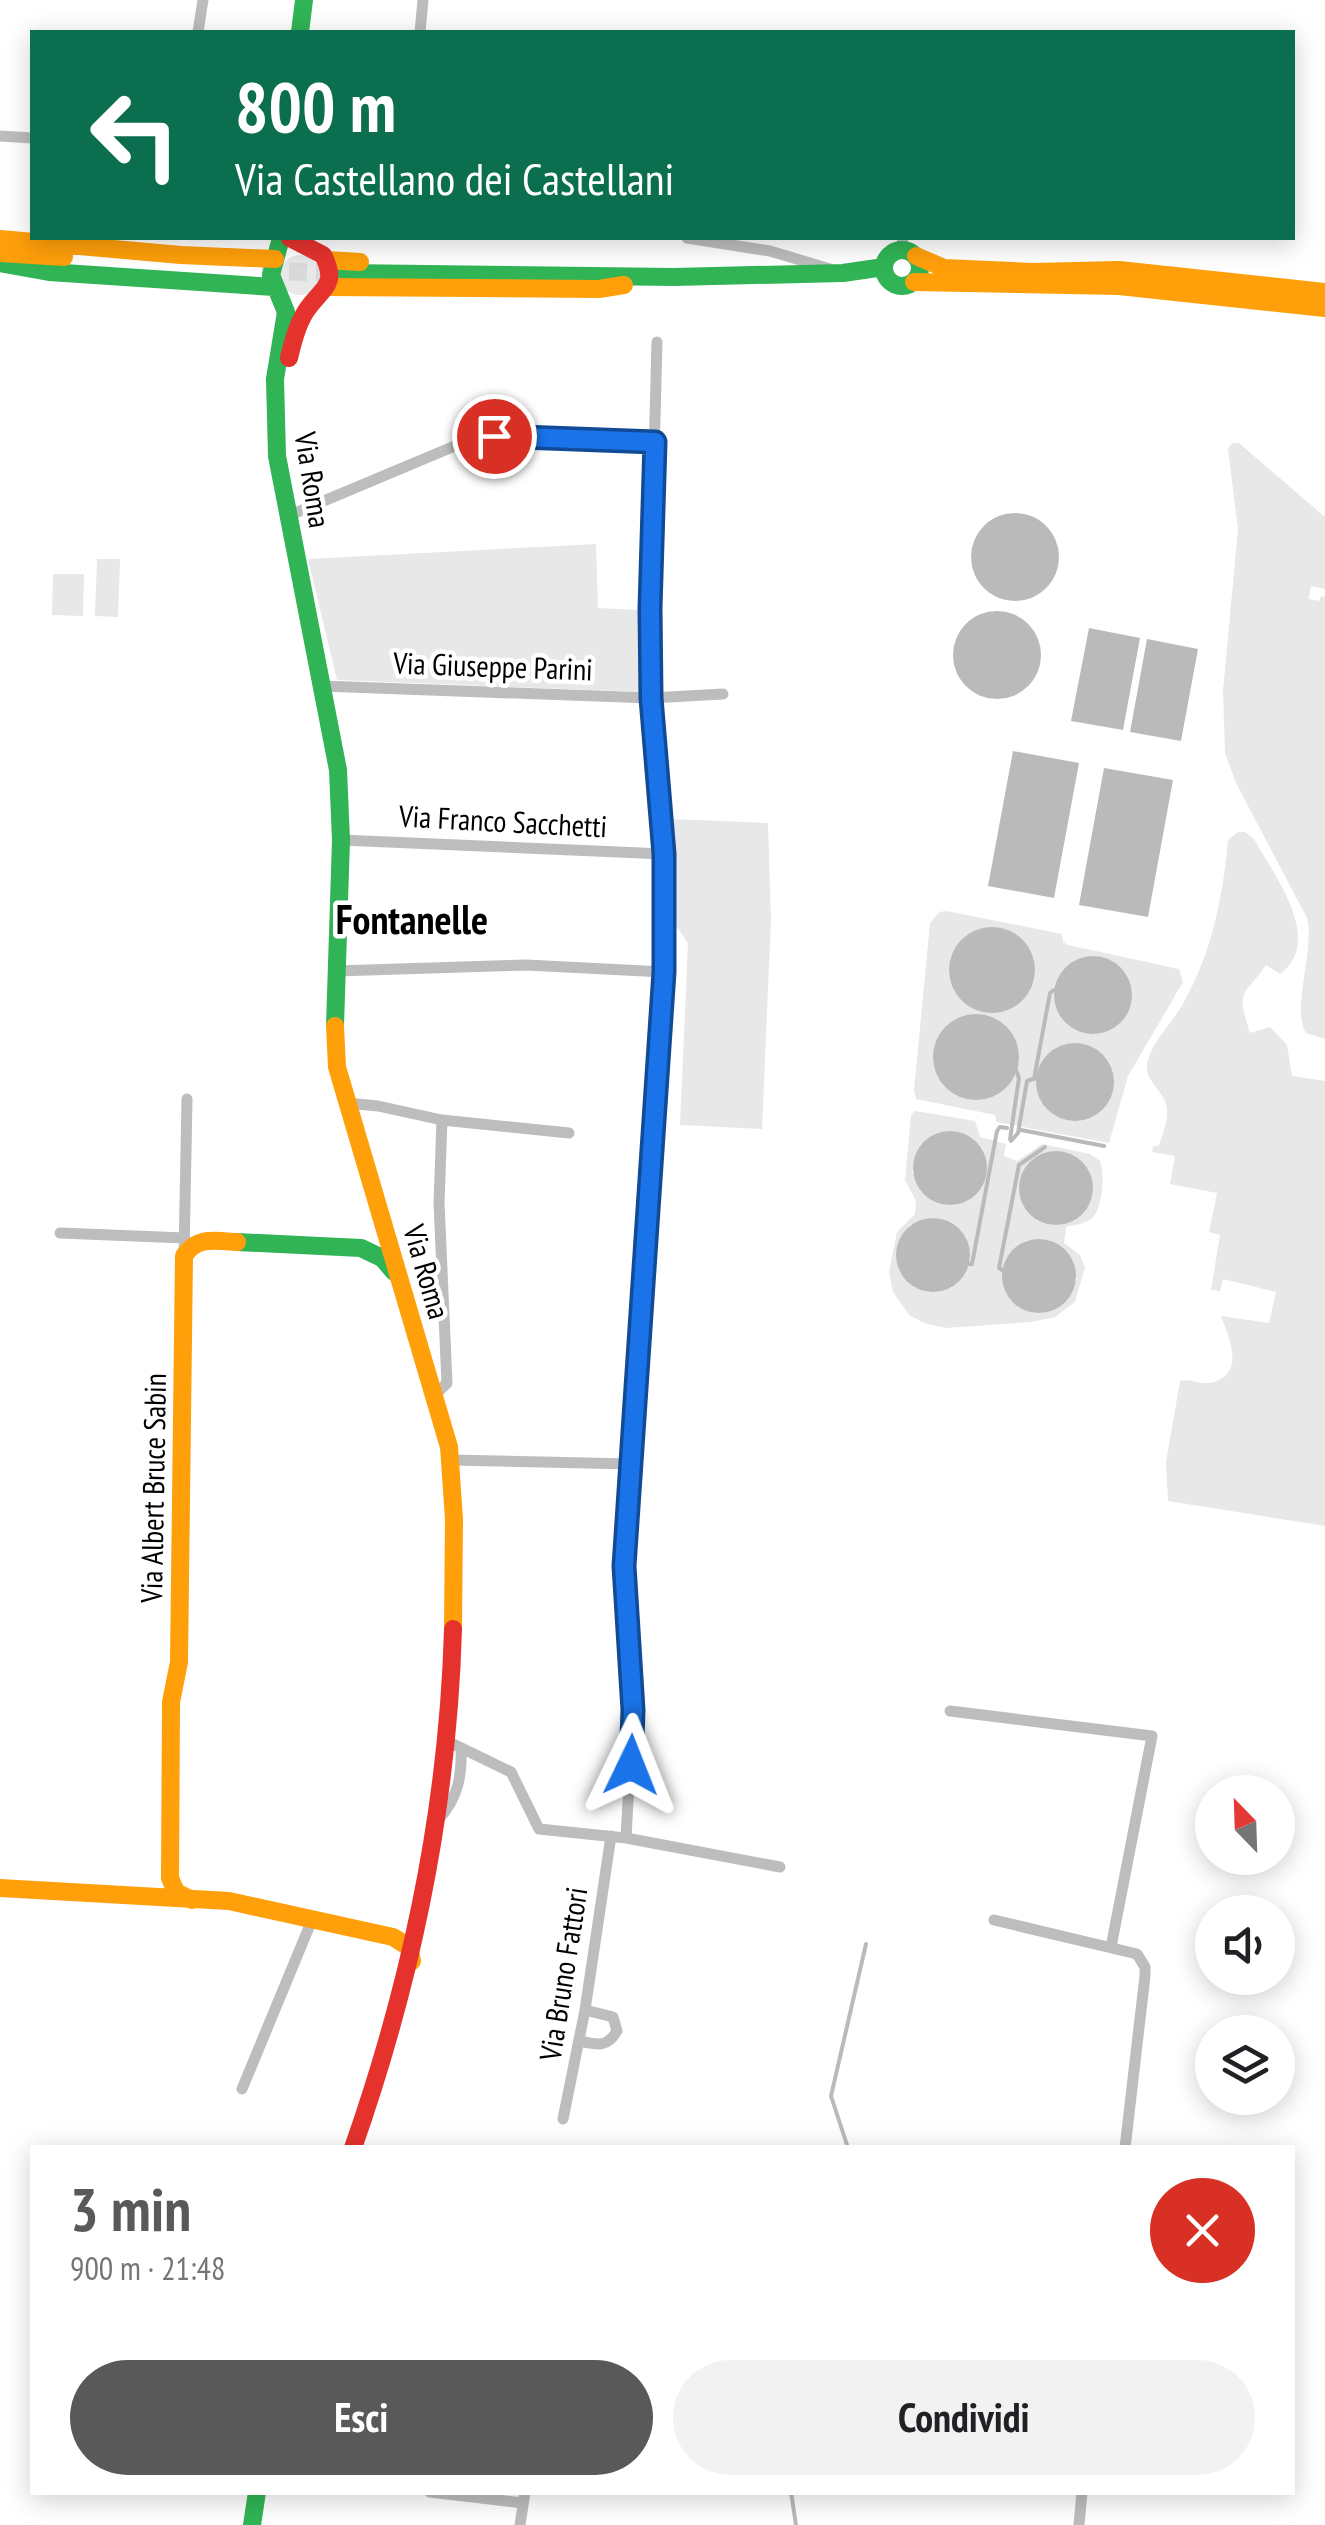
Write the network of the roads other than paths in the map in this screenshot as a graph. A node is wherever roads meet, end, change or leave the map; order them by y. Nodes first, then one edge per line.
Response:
1 (203, 0) edge
2 (304, 0) edge
3 (424, 0) edge
4 (198, 30) edge
5 (300, 30) edge
6 (420, 30) edge
7 (0, 136) edge
8 (30, 138) edge
9 (700, 240) edge
10 (0, 246) edge
11 (907, 248) edge
12 (281, 251) edge
13 (327, 260) junction
14 (0, 263) edge
15 (884, 268) junction
16 (342, 273) tunnel mouth
17 (843, 273) junction
18 (674, 278) junction
19 (914, 282) junction
20 (277, 292) junction
21 (1325, 292) edge
22 (321, 294) junction
23 (1325, 308) edge
24 (657, 342) dead end
25 (275, 407) junction
26 (655, 442) junction
27 (288, 516) junction
28 (321, 686) junction
29 (723, 694) dead end
30 (651, 698) junction
31 (340, 840) junction
32 (664, 854) junction
33 (336, 971) junction
34 (664, 972) junction
35 (188, 1099) dead end
36 (347, 1104) junction
37 (442, 1120) junction
38 (569, 1133) dead end
39 (380, 1211) junction
40 (185, 1219) junction
41 (60, 1232) dead end
42 (191, 1245) junction
43 (361, 1248) junction
44 (402, 1286) junction
45 (431, 1392) junction
46 (451, 1460) junction
47 (632, 1464) junction
48 (950, 1712) dead end
49 (455, 1745) junction
50 (611, 1836) junction
51 (626, 1838) junction
52 (780, 1867) dead end
53 (170, 1878) junction
54 (0, 1888) edge
55 (145, 1896) junction
56 (192, 1900) junction
57 (312, 1920) junction
58 (420, 1920) junction
59 (994, 1920) dead end
60 (393, 1937) junction
61 (1110, 1947) junction
62 (412, 1961) junction
63 (585, 2010) junction
64 (580, 2041) junction
65 (242, 2089) dead end
66 (563, 2119) dead end
67 (354, 2145) edge
68 (1125, 2145) edge
69 (257, 2495) edge
70 (477, 2495) edge
71 (1082, 2495) edge
72 (524, 2498) edge
73 (252, 2525) edge
74 (520, 2525) edge
75 (1079, 2525) edge

1 - 4 street
2 - 5 main road
3 - 6 street
7 - 8 street
9 - 17 street
10 - 12 main road
10 - 12 main road
11 - 15 main road
11 - 19 main road
11 - 21 main road
12 - 13 main road
12 - 20 main road, Via Roma
13 - 18 main road
13 - 22 main road, Via Roma
14 - 20 main road
15 - 17 main road
15 - 19 main road
16 - 18 main road
17 - 18 main road
18 - 22 main road
19 - 23 main road
20 - 22 main road
20 - 25 main road, Via Roma
22 - 25 main road, Via Roma
24 - 26 street
25 - 27 main road, Via Roma
26 - 27 street
26 - 30 street
27 - 28 main road, Via Roma
28 - 30 street, Via Giuseppe Parini
28 - 31 main road, Via Roma
29 - 30 street, Via Giuseppe Parini
30 - 32 street
31 - 32 street, Via Franco Sacchetti
31 - 33 main road, Via Roma
32 - 34 street
33 - 34 street
33 - 36 main road, Via Roma
34 - 47 street
35 - 40 street, Via Albert Bruce Sabin
36 - 37 street
36 - 39 main road, Via Roma
37 - 38 street
37 - 45 street
39 - 43 main road
39 - 44 main road, Via Roma
40 - 42 street, Via Albert Bruce Sabin
40 - 42 street
41 - 42 street
42 - 43 main road
42 - 53 main road, Via Albert Bruce Sabin
43 - 44 main road
44 - 45 main road, Via Roma
45 - 46 main road, Via Roma
46 - 47 street
46 - 49 main road, Via Roma
47 - 51 street
48 - 61 street
49 - 50 street
49 - 58 main road, Via Roma
50 - 51 street
50 - 63 street, Via Bruno Fattori
51 - 52 street
53 - 55 main road
53 - 56 main road
54 - 55 main road
55 - 56 main road
56 - 57 main road
57 - 60 main road
57 - 65 street
58 - 60 main road
58 - 62 main road, Via Roma
59 - 61 street
60 - 62 main road
61 - 68 street
62 - 67 main road, Via Roma
63 - 64 street, Via Bruno Fattori
63 - 64 street
64 - 66 street, Via Bruno Fattori
69 - 73 main road
70 - 72 street
71 - 75 street
72 - 74 street

